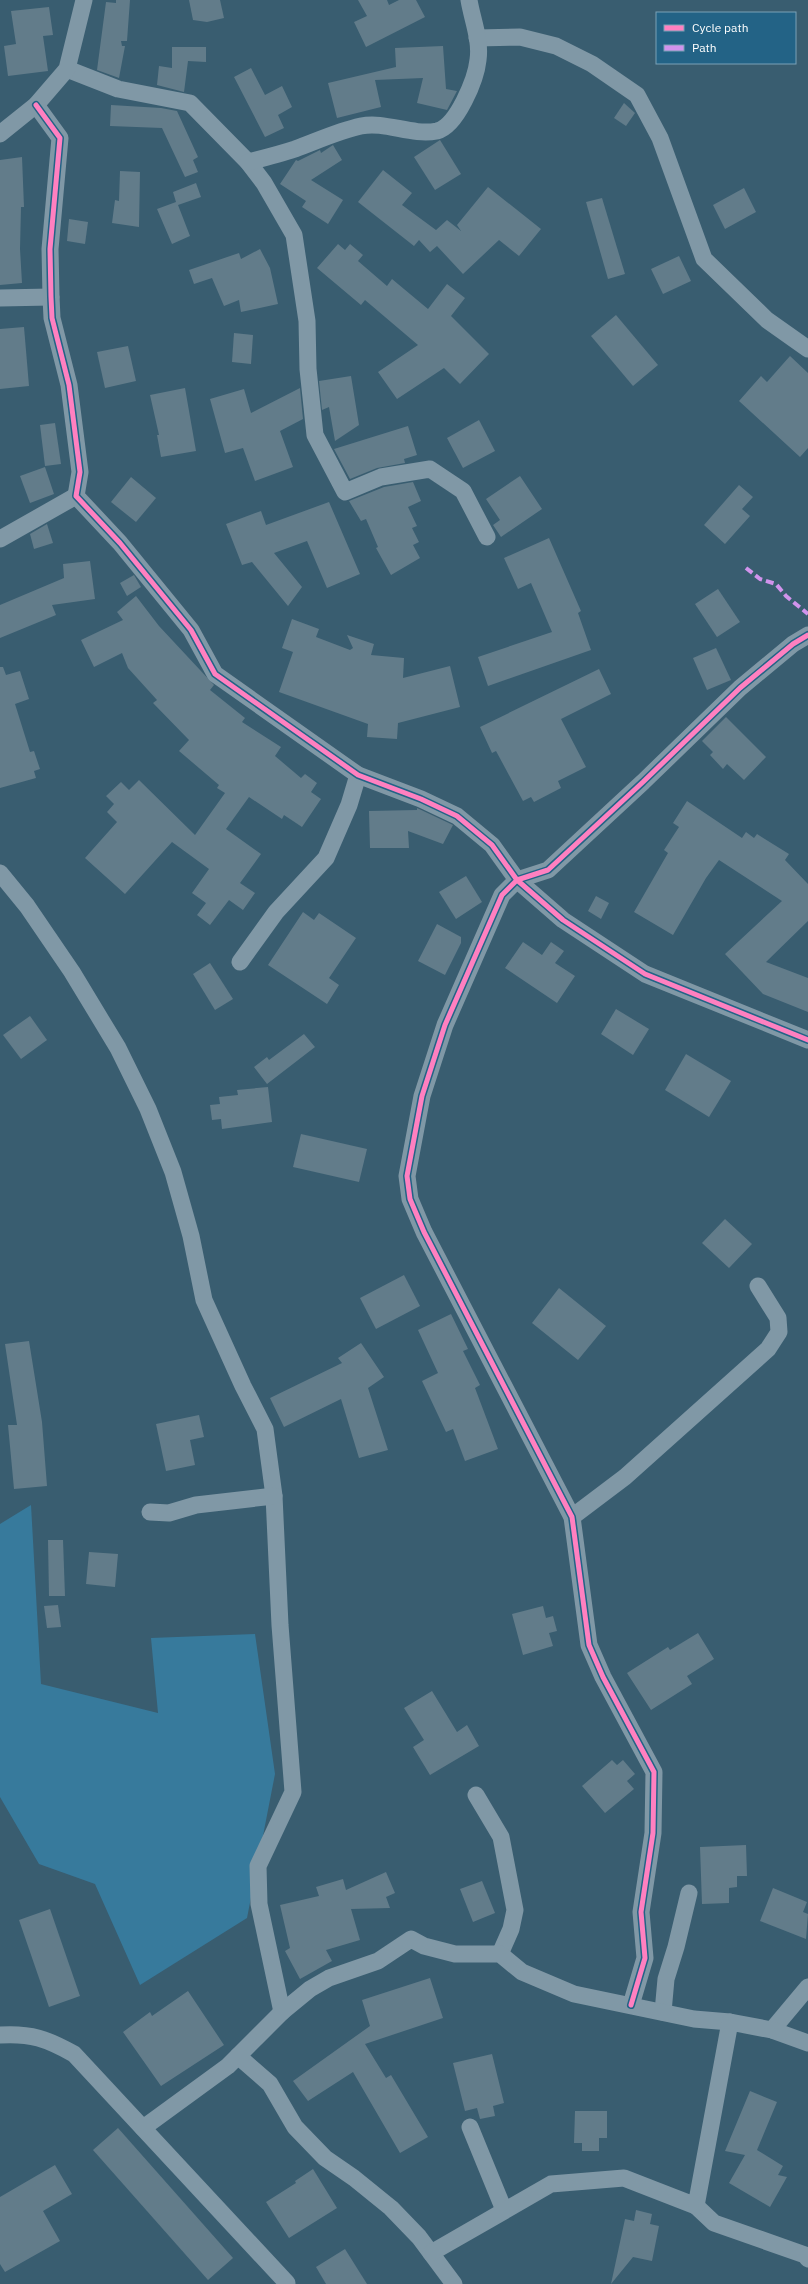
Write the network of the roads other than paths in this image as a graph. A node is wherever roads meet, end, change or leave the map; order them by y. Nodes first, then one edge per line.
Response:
1 (84, 0) edge
2 (469, 0) edge
3 (477, 38) junction
4 (67, 69) junction
5 (36, 104) junction
6 (0, 134) edge
7 (248, 162) junction
8 (51, 297) junction
9 (0, 298) edge
10 (808, 348) edge
11 (76, 496) junction
12 (487, 536) dead end
13 (0, 539) edge
14 (808, 635) edge
15 (358, 775) junction
16 (0, 873) edge
17 (518, 880) junction
18 (240, 962) dead end
19 (808, 1040) edge
20 (758, 1286) dead end
21 (274, 1496) junction
22 (150, 1512) dead end
23 (572, 1517) junction
24 (476, 1795) dead end
25 (689, 1893) dead end
26 (500, 1954) junction
27 (808, 1987) edge
28 (631, 2005) junction
29 (282, 2012) junction
30 (663, 2012) junction
31 (730, 2022) junction
32 (772, 2030) junction
33 (0, 2035) edge
34 (808, 2044) edge
35 (238, 2056) junction
36 (470, 2127) dead end
37 (143, 2128) junction
38 (696, 2206) junction
39 (504, 2210) junction
40 (431, 2253) junction
41 (808, 2259) edge
42 (287, 2283) dead end
43 (454, 2284) edge

1 - 4 street
2 - 3 street
3 - 7 street
3 - 10 street
4 - 5 street
4 - 7 street
5 - 6 street
5 - 8 street
7 - 12 street
8 - 9 street
8 - 11 street
11 - 13 street
11 - 15 street
14 - 17 street
15 - 17 street
15 - 18 street
16 - 21 street
17 - 19 street
17 - 23 street
20 - 23 street
21 - 22 street
21 - 29 street
23 - 28 street
24 - 26 street
25 - 30 street
26 - 28 street
26 - 29 street
27 - 32 street
28 - 30 street
29 - 35 street
30 - 31 street
31 - 32 street
31 - 38 street
32 - 34 street
33 - 37 street
35 - 37 street
35 - 40 street
36 - 39 street
37 - 42 street
38 - 39 street
38 - 41 street
39 - 40 street
40 - 43 street

